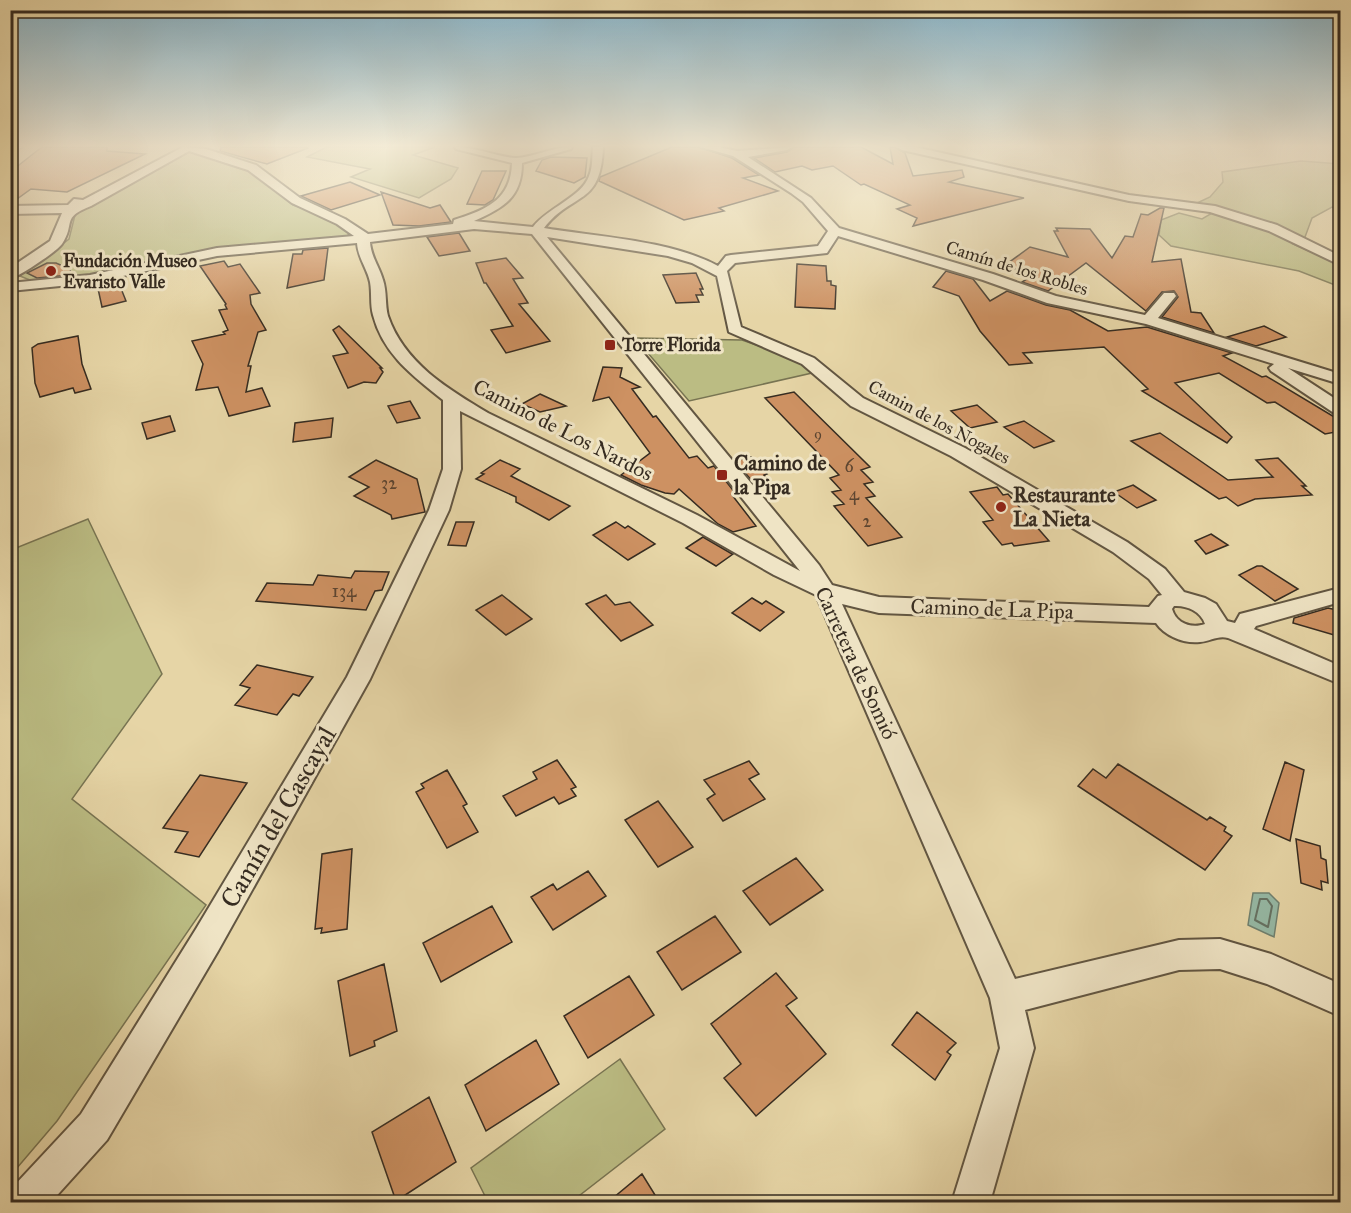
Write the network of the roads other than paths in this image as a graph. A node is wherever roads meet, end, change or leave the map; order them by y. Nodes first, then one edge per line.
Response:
1 (85, 204) edge
2 (300, 204) edge
3 (494, 204) edge
4 (565, 204) edge
5 (810, 204) edge
6 (1170, 204) edge
7 (72, 209) junction
8 (10, 210) edge
9 (477, 216) junction
10 (448, 227) junction
11 (496, 227) junction
12 (536, 231) junction
13 (835, 231) junction
14 (363, 237) junction
15 (892, 248) junction
16 (822, 250) junction
17 (1341, 261) edge
18 (725, 265) junction
19 (10, 275) edge
20 (10, 287) edge
21 (1169, 296) dead end
22 (1149, 320) junction
23 (1255, 354) junction
24 (1341, 379) edge
25 (451, 398) junction
26 (1341, 409) edge
27 (825, 591) junction
28 (1341, 595) edge
29 (1177, 598) junction
30 (1161, 616) junction
31 (1217, 627) junction
32 (1241, 632) junction
33 (1341, 675) edge
34 (1006, 997) junction
35 (1341, 1000) edge
36 (26, 1203) edge
37 (970, 1203) edge

1 - 7 street
2 - 14 street
3 - 9 street
4 - 12 street
5 - 13 street
6 - 17 street
7 - 8 street
7 - 19 street
9 - 10 street
9 - 11 street
10 - 11 street
10 - 14 street
11 - 12 street
12 - 18 street
12 - 27 street, Carretera de Somió
13 - 15 street, Camín de los Robles
13 - 16 street
14 - 20 street
14 - 25 street, Camino de Los Nardos
15 - 16 street
15 - 22 street, Camín de los Robles
16 - 18 street
18 - 29 street, Camin de los Nogales
21 - 22 street
22 - 23 street, Camín de los Robles
23 - 24 street, Camín de los Robles
23 - 26 street
25 - 27 street, Camino de Los Nardos
25 - 36 street, Camín del Cascayal
27 - 30 street, Camino de La Pipa
27 - 34 street, Carretera de Somió
28 - 32 street
29 - 30 street
29 - 31 street
30 - 31 street
31 - 32 street
32 - 33 street
34 - 35 street
34 - 37 street, Carretera de Somió

